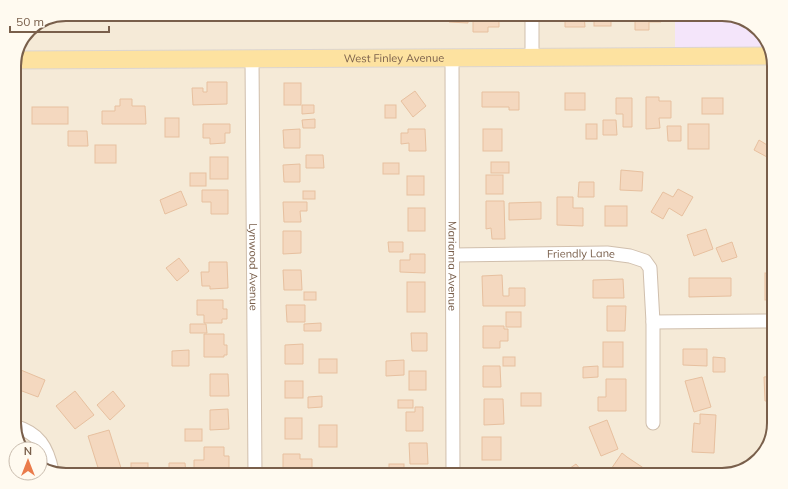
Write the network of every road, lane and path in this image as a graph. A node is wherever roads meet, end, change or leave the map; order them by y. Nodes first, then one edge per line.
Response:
1 (532, 21) edge
2 (766, 56) edge
3 (532, 57) junction
4 (452, 58) junction
5 (252, 59) junction
6 (22, 60) edge
7 (453, 255) junction
8 (767, 321) edge
9 (653, 322) junction
10 (653, 423) dead end
11 (22, 429) edge
12 (51, 465) edge
13 (255, 468) edge
14 (454, 468) edge

1 - 3 street
2 - 3 main road, West Finley Avenue
3 - 4 main road, West Finley Avenue
4 - 5 main road, West Finley Avenue
4 - 7 street, Marianna Avenue
5 - 6 main road, West Finley Avenue
5 - 13 street, Lynwood Avenue
7 - 9 street, Friendly Lane
7 - 14 street, Marianna Avenue
8 - 9 street
9 - 10 street, Friendly Lane
11 - 12 street

